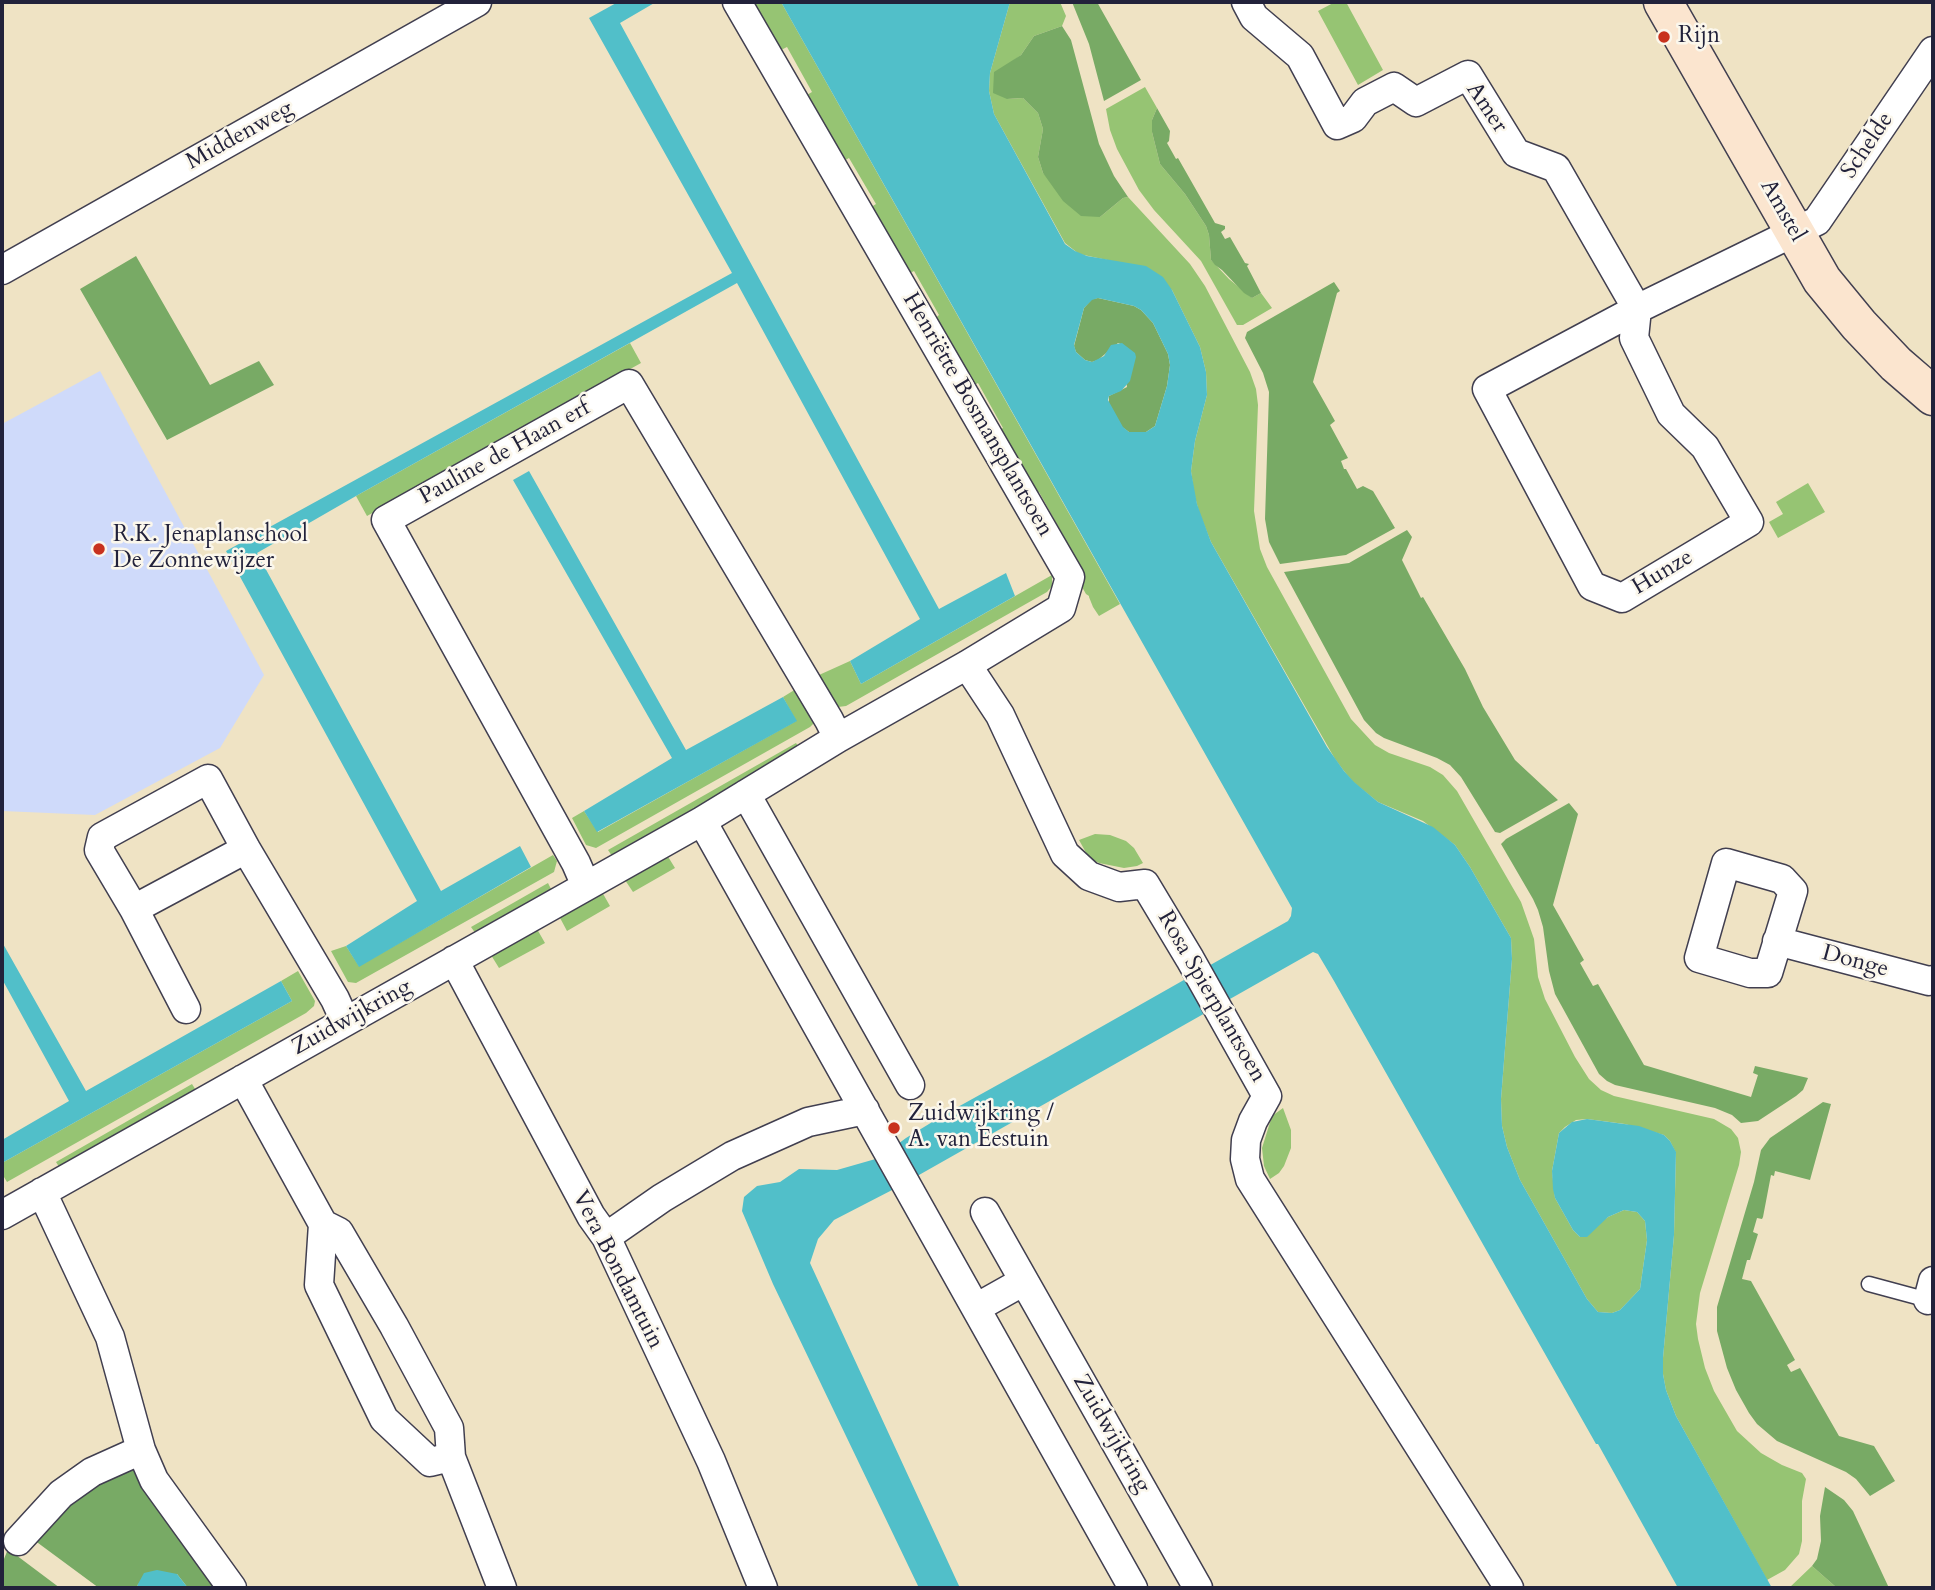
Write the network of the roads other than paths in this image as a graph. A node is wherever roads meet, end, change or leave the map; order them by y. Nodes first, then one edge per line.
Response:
1 (477, 2) edge
2 (737, 2) edge
3 (1246, 2) edge
4 (1663, 2) edge
5 (1933, 51) edge
6 (1794, 233) junction
7 (2, 270) edge
8 (1637, 309) junction
9 (1933, 396) edge
10 (967, 665) junction
11 (838, 738) junction
12 (746, 794) junction
13 (702, 821) junction
14 (246, 849) junction
15 (586, 886) junction
16 (134, 909) junction
17 (1777, 941) dead end
18 (454, 960) junction
19 (1933, 980) edge
20 (186, 1009) dead end
21 (345, 1021) junction
22 (243, 1079) junction
23 (910, 1085) dead end
24 (865, 1110) junction
25 (42, 1192) junction
26 (985, 1212) dead end
27 (2, 1215) edge
28 (323, 1224) junction
29 (606, 1237) junction
30 (1024, 1280) junction
31 (1869, 1284) dead end
32 (1932, 1294) edge
33 (976, 1308) junction
34 (141, 1450) junction
35 (452, 1457) junction
36 (18, 1541) dead end
37 (232, 1588) edge
38 (502, 1588) edge
39 (763, 1588) edge
40 (1133, 1588) edge
41 (1198, 1588) edge
42 (1509, 1588) edge

1 - 7 street, Middenweg
2 - 10 street, Henriëtte Bosmansplantsoen
3 - 8 street, Amer
4 - 6 street, Amstel
5 - 6 street, Schelde
6 - 8 street, Hunze
6 - 9 street, Amstel
8 - 8 street, Hunze
10 - 11 street, Henriëtte Bosmansplantsoen
10 - 42 street, Rosa Spierplantsoen
11 - 12 street, Zuidwijkring
11 - 15 street, Pauline de Haan erf
12 - 13 street, Zuidwijkring
12 - 23 street
13 - 15 street, Zuidwijkring
13 - 24 street
14 - 16 street
14 - 16 street
14 - 21 street
15 - 18 street, Zuidwijkring
16 - 20 street
17 - 19 street, Donge
18 - 21 street, Zuidwijkring
18 - 29 street, Vera Bondamtuin
21 - 22 street, Zuidwijkring
22 - 25 street, Zuidwijkring
22 - 28 street
24 - 29 street
24 - 33 street
25 - 27 street, Zuidwijkring
25 - 34 street
26 - 30 street, Zuidwijkring
28 - 35 street
28 - 35 street
29 - 39 street, Vera Bondamtuin
30 - 33 street
30 - 41 street, Zuidwijkring
31 - 32 lane
33 - 40 street
34 - 36 street
34 - 37 street
35 - 38 street

